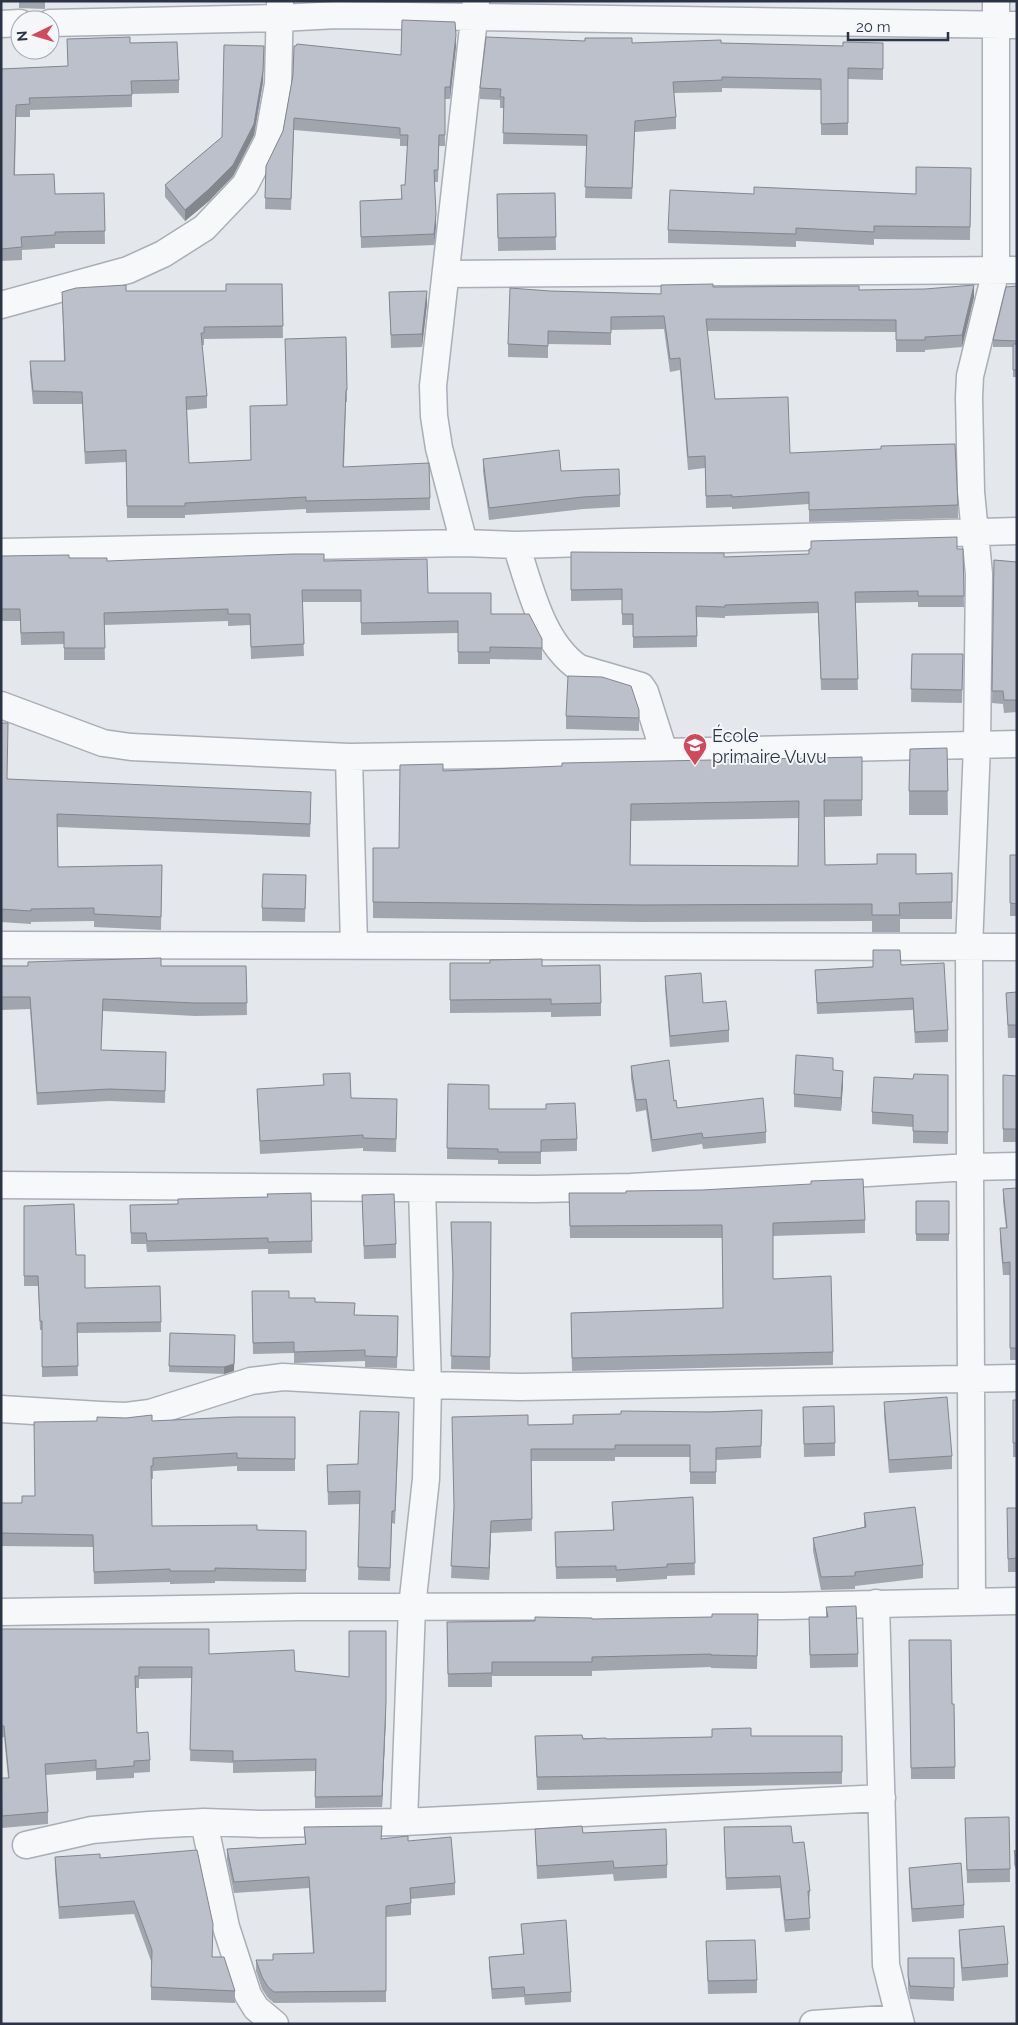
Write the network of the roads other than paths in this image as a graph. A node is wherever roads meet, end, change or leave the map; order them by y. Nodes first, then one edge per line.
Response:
1 (476, 9) edge
2 (280, 10) edge
3 (1003, 17) edge
4 (60, 22) edge
5 (1007, 270) edge
6 (446, 274) junction
7 (1, 305) edge
8 (1017, 531) edge
9 (975, 533) junction
10 (464, 543) junction
11 (516, 545) junction
12 (1, 552) edge
13 (1, 705) edge
14 (1017, 744) edge
15 (977, 745) junction
16 (664, 752) junction
17 (350, 757) junction
18 (1, 945) edge
19 (354, 945) junction
20 (1017, 947) edge
21 (969, 948) junction
22 (1017, 1166) edge
23 (970, 1167) junction
24 (1, 1185) edge
25 (422, 1190) junction
26 (1017, 1378) edge
27 (972, 1379) junction
28 (428, 1385) junction
29 (1, 1409) edge
30 (1017, 1601) edge
31 (972, 1602) junction
32 (876, 1603) junction
33 (412, 1607) junction
34 (1, 1612) edge
35 (882, 1798) junction
36 (204, 1822) junction
37 (404, 1822) junction
38 (26, 1845) dead end
39 (900, 2021) edge
40 (274, 2024) edge
41 (813, 2024) edge

1 - 2 street
1 - 3 street
1 - 6 street
2 - 4 street
2 - 7 street
3 - 5 street
5 - 6 street
5 - 9 street
6 - 10 street
8 - 9 street
9 - 11 street
9 - 15 street
10 - 11 street
10 - 12 street
11 - 16 street
13 - 17 street
14 - 15 street
15 - 16 street
15 - 21 street
16 - 17 street
17 - 19 street
18 - 19 street
19 - 21 street
20 - 21 street
21 - 23 street
22 - 23 street
23 - 25 street
23 - 27 street
24 - 25 street
25 - 28 street
26 - 27 street
27 - 28 street
27 - 31 street
28 - 29 street
28 - 33 street
30 - 31 street
31 - 32 street
32 - 33 street
32 - 35 street
33 - 34 street
33 - 37 street
35 - 37 street
35 - 39 street
36 - 37 street
36 - 38 street
36 - 40 street
39 - 41 street

